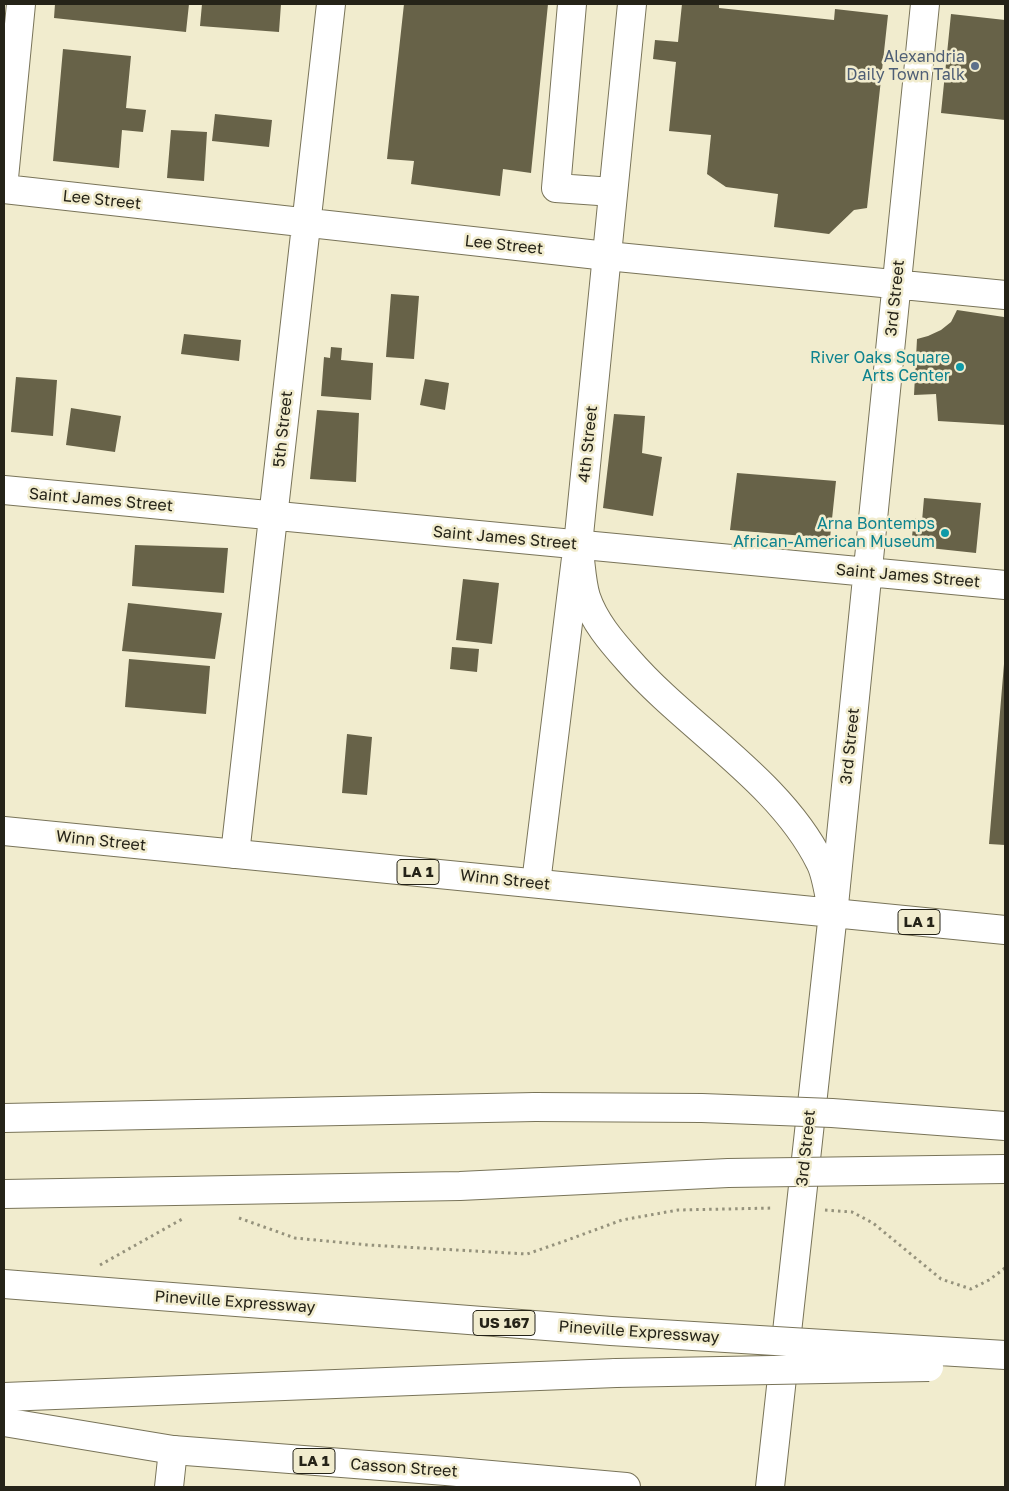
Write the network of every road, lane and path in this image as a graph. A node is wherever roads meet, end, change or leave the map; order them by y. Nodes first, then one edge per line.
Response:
1 (21, 4) edge
2 (331, 4) edge
3 (572, 4) edge
4 (632, 4) edge
5 (926, 4) edge
6 (4, 178) edge
7 (4, 190) edge
8 (613, 192) junction
9 (306, 223) junction
10 (607, 256) junction
11 (897, 284) junction
12 (1005, 295) edge
13 (4, 490) edge
14 (273, 516) junction
15 (578, 544) junction
16 (868, 572) junction
17 (1005, 585) edge
18 (4, 831) edge
19 (236, 854) junction
20 (536, 883) junction
21 (833, 913) junction
22 (1005, 930) edge
23 (4, 1118) edge
24 (1005, 1126) edge
25 (1005, 1170) edge
26 (4, 1194) edge
27 (800, 1208) junction
28 (190, 1217) dead end
29 (238, 1217) dead end
30 (97, 1267) dead end
31 (1005, 1268) edge
32 (4, 1284) edge
33 (1005, 1355) edge
34 (1005, 1365) edge
35 (4, 1397) edge
36 (4, 1422) edge
37 (173, 1450) junction
38 (169, 1487) edge
39 (626, 1487) edge
40 (770, 1487) edge

1 - 6 main road
2 - 9 main road, 5th Street
3 - 8 main road
4 - 8 main road, 4th Street
5 - 11 main road, 3rd Street
7 - 9 main road, Lee Street
8 - 10 main road, 4th Street
9 - 10 main road, Lee Street
9 - 14 main road, 5th Street
10 - 11 main road, Lee Street
10 - 15 main road, 4th Street
11 - 12 main road, Lee Street
11 - 16 main road, 3rd Street
13 - 14 main road, Saint James Street
14 - 15 main road, Saint James Street
14 - 19 main road, 5th Street
15 - 16 main road, Saint James Street
15 - 20 main road, 4th Street
15 - 21 main road
16 - 17 main road, Saint James Street
16 - 21 main road, 3rd Street
18 - 19 main road, Winn Street / LA 1
19 - 20 main road, Winn Street / LA 1
20 - 21 main road, Winn Street / LA 1
21 - 22 main road, Winn Street / LA 1
21 - 27 main road, 3rd Street
23 - 24 main road, bridge
25 - 26 main road, bridge
27 - 29 path
27 - 31 path
27 - 40 main road, 3rd Street
28 - 30 path
32 - 33 main road, Pineville Expressway / US 167, bridge
34 - 35 main road, bridge
36 - 37 main road, Casson Street / LA 1
37 - 38 main road
37 - 39 main road, Casson Street / LA 1

